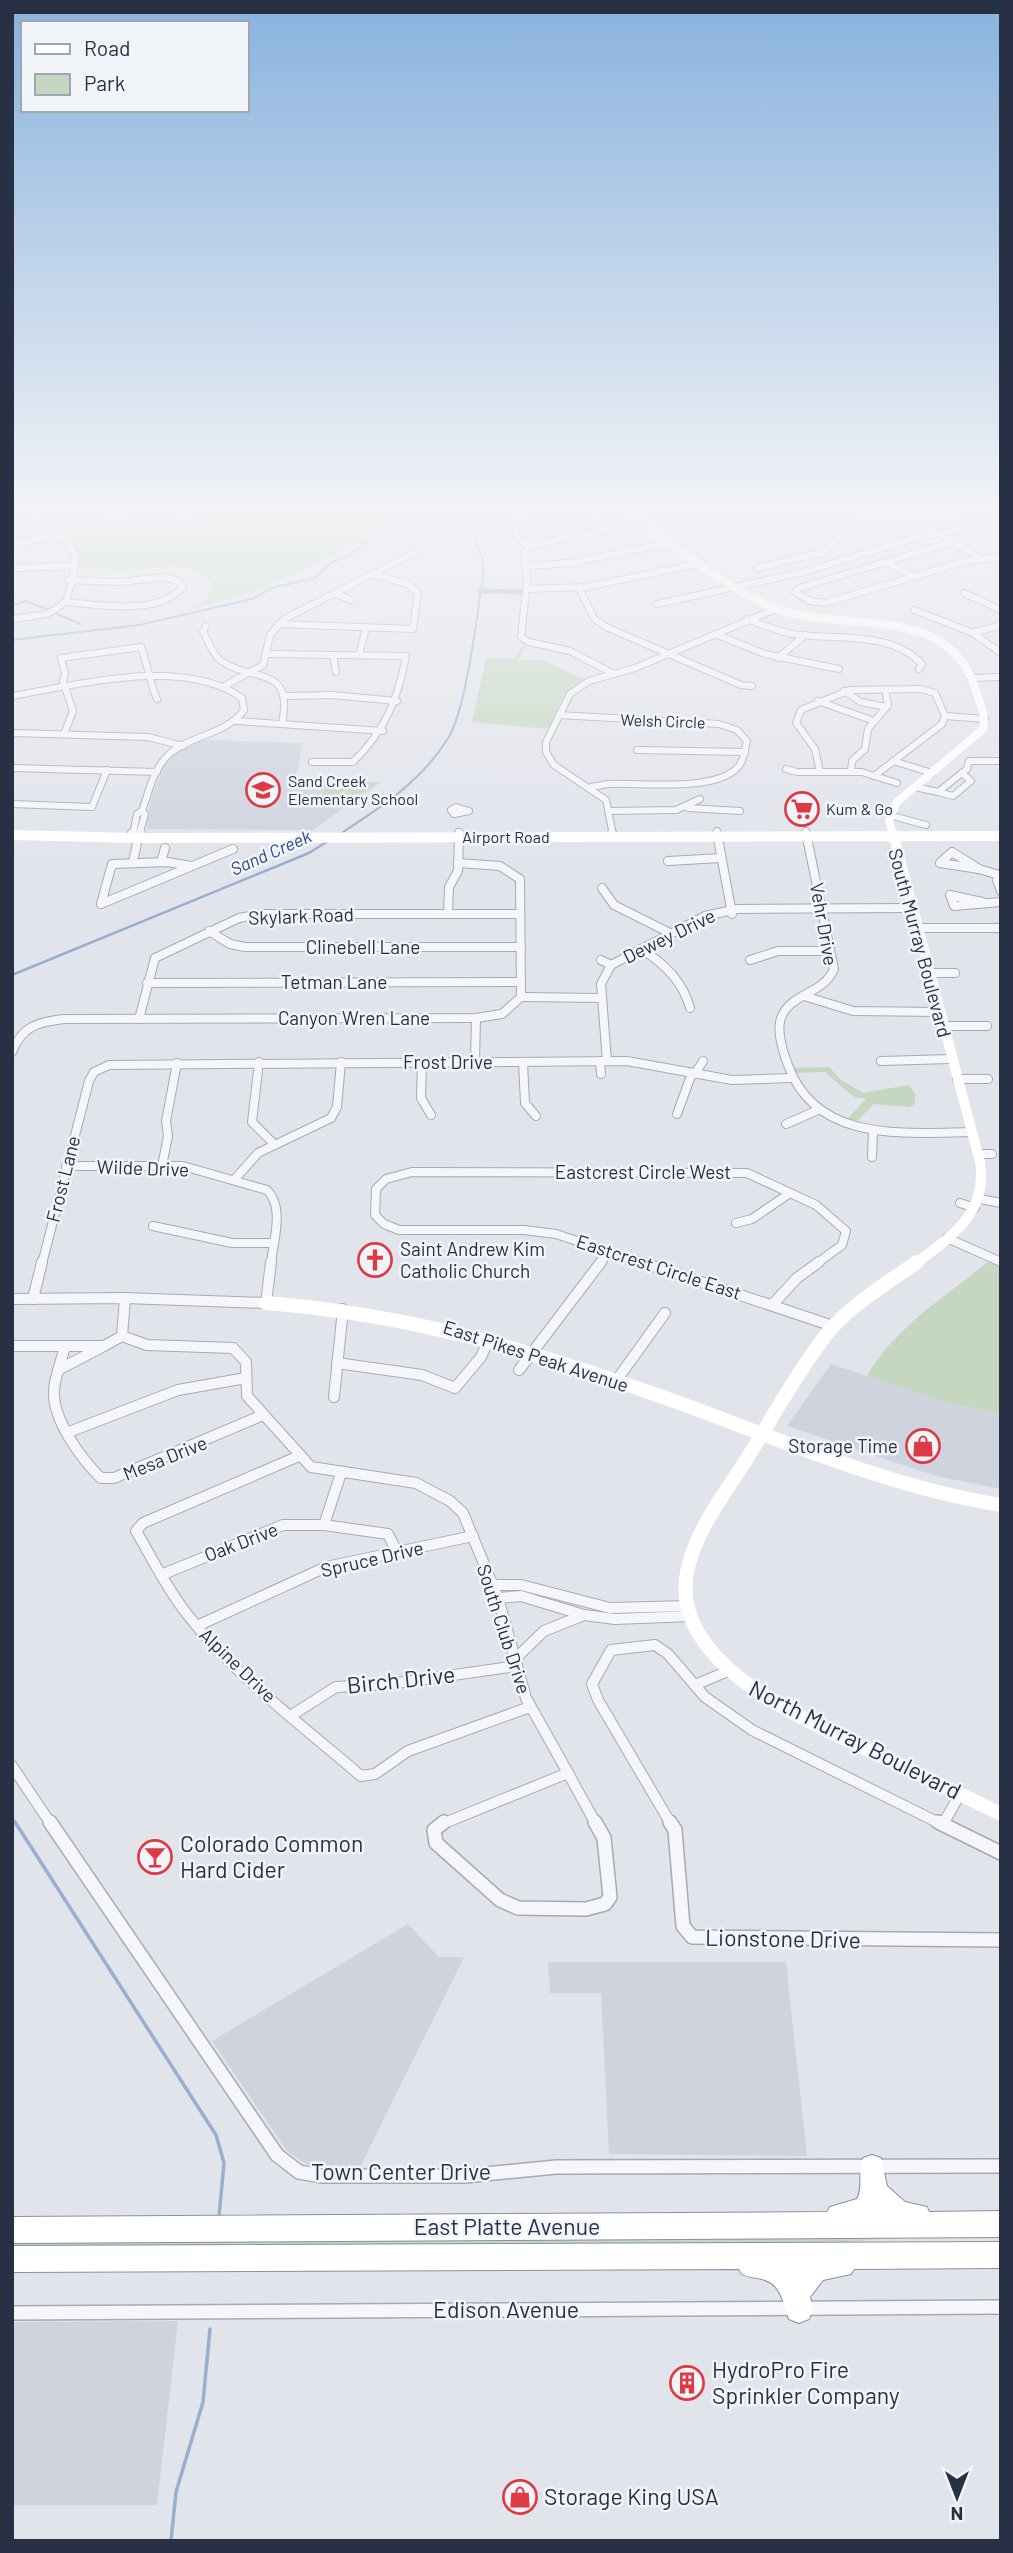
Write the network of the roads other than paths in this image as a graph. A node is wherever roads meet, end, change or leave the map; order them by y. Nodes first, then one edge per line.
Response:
1 (278, 624) edge
2 (281, 624) edge
3 (414, 624) edge
4 (522, 624) edge
5 (603, 624) edge
6 (735, 624) edge
7 (764, 624) edge
8 (864, 624) edge
9 (950, 624) edge
10 (1001, 625) edge
11 (206, 626) dead end
12 (366, 628) junction
13 (713, 631) junction
14 (973, 633) junction
15 (805, 635) junction
16 (1001, 653) edge
17 (267, 654) junction
18 (669, 654) junction
19 (333, 655) junction
20 (359, 655) junction
21 (778, 658) junction
22 (919, 668) dead end
23 (839, 669) dead end
24 (255, 671) junction
25 (336, 672) dead end
26 (614, 674) junction
27 (1001, 677) edge
28 (148, 678) junction
29 (971, 678) junction
30 (226, 685) junction
31 (580, 685) junction
32 (752, 686) dead end
33 (588, 688) dead end
34 (65, 689) junction
35 (885, 689) junction
36 (844, 691) junction
37 (12, 696) edge
38 (286, 696) junction
39 (157, 699) dead end
40 (397, 701) junction
41 (818, 701) junction
42 (887, 707) junction
43 (559, 715) junction
44 (945, 716) junction
45 (985, 719) junction
46 (237, 721) junction
47 (874, 721) junction
48 (282, 724) junction
49 (383, 731) junction
50 (12, 733) edge
51 (64, 734) junction
52 (183, 746) junction
53 (545, 748) junction
54 (556, 748) dead end
55 (637, 750) dead end
56 (745, 752) junction
57 (1001, 761) edge
58 (312, 762) dead end
59 (891, 763) junction
60 (12, 768) edge
61 (786, 769) dead end
62 (107, 771) junction
63 (157, 772) junction
64 (820, 772) junction
65 (851, 772) junction
66 (962, 773) junction
67 (930, 775) junction
68 (874, 776) junction
69 (897, 783) dead end
70 (591, 787) junction
71 (915, 787) junction
72 (938, 792) junction
73 (700, 799) dead end
74 (12, 804) edge
75 (688, 808) junction
76 (610, 811) junction
77 (740, 811) dead end
78 (889, 815) junction
79 (926, 825) dead end
80 (12, 832) edge
81 (717, 833) junction
82 (806, 833) junction
83 (891, 833) junction
84 (1001, 833) edge
85 (459, 834) junction
86 (612, 834) junction
87 (136, 835) junction
88 (165, 848) dead end
89 (233, 849) dead end
90 (721, 858) junction
91 (668, 861) dead end
92 (133, 862) junction
93 (161, 862) junction
94 (458, 863) junction
95 (191, 866) junction
96 (979, 869) junction
97 (1000, 874) edge
98 (602, 888) dead end
99 (1001, 891) edge
100 (982, 902) dead end
101 (1001, 902) edge
102 (614, 905) junction
103 (822, 908) junction
104 (911, 908) junction
105 (601, 910) dead end
106 (731, 912) junction
107 (448, 914) junction
108 (520, 914) junction
109 (917, 928) junction
110 (1001, 928) edge
111 (209, 931) junction
112 (670, 933) junction
113 (521, 947) junction
114 (641, 949) junction
115 (830, 951) junction
116 (601, 960) dead end
117 (750, 960) dead end
118 (611, 965) junction
119 (929, 973) junction
120 (955, 973) dead end
121 (147, 982) junction
122 (521, 982) junction
123 (804, 996) junction
124 (521, 997) junction
125 (602, 998) junction
126 (690, 1008) dead end
127 (939, 1012) junction
128 (476, 1018) junction
129 (139, 1019) junction
130 (943, 1026) junction
131 (987, 1026) dead end
132 (12, 1052) edge
133 (951, 1059) junction
134 (475, 1061) junction
135 (604, 1061) junction
136 (881, 1061) dead end
137 (259, 1062) junction
138 (341, 1062) junction
139 (422, 1062) junction
140 (523, 1062) junction
141 (703, 1062) dead end
142 (177, 1063) junction
143 (105, 1067) joint
144 (694, 1073) junction
145 (601, 1074) dead end
146 (790, 1078) junction
147 (957, 1079) junction
148 (988, 1079) dead end
149 (818, 1110) junction
150 (677, 1114) dead end
151 (431, 1115) dead end
152 (537, 1116) dead end
153 (786, 1124) dead end
154 (873, 1131) junction
155 (972, 1132) junction
156 (275, 1144) junction
157 (978, 1154) junction
158 (992, 1154) dead end
159 (872, 1157) dead end
160 (66, 1166) junction
161 (162, 1166) junction
162 (234, 1180) junction
163 (790, 1193) junction
164 (374, 1201) joint
165 (960, 1203) dead end
166 (1001, 1203) edge
167 (977, 1204) junction
168 (736, 1223) dead end
169 (153, 1226) dead end
170 (947, 1238) junction
171 (273, 1243) junction
172 (611, 1250) junction
173 (1001, 1262) edge
174 (125, 1298) junction
175 (12, 1299) edge
176 (33, 1299) junction
177 (267, 1303) junction
178 (774, 1304) junction
179 (343, 1309) junction
180 (665, 1313) dead end
181 (833, 1326) junction
182 (122, 1336) junction
183 (490, 1338) junction
184 (12, 1346) edge
185 (65, 1346) junction
186 (104, 1346) junction
187 (532, 1351) junction
188 (337, 1363) junction
189 (60, 1369) junction
190 (519, 1370) dead end
191 (246, 1378) junction
192 (616, 1381) junction
193 (334, 1397) dead end
194 (263, 1415) junction
195 (69, 1432) junction
196 (763, 1434) junction
197 (299, 1456) junction
198 (341, 1473) junction
199 (1001, 1505) edge
200 (324, 1525) junction
201 (473, 1536) junction
202 (397, 1552) junction
203 (161, 1575) junction
204 (493, 1586) junction
205 (498, 1598) junction
206 (690, 1611) junction
207 (584, 1615) junction
208 (197, 1626) junction
209 (516, 1662) junction
210 (728, 1671) junction
211 (695, 1685) junction
212 (530, 1707) junction
213 (292, 1715) junction
214 (12, 1766) edge
215 (568, 1773) junction
216 (960, 1794) junction
217 (1001, 1814) edge
218 (943, 1824) junction
219 (1001, 1853) edge
220 (1001, 1940) edge
221 (1001, 2166) edge
222 (873, 2180) junction
223 (971, 2224) junction
224 (1001, 2224) edge
225 (779, 2226) junction
226 (12, 2230) edge
227 (672, 2254) junction
228 (902, 2255) junction
229 (1001, 2255) edge
230 (12, 2259) edge
231 (798, 2301) junction
232 (1001, 2307) edge
233 (12, 2313) edge

1 - 17 street
2 - 12 street
3 - 12 street
4 - 26 street
5 - 18 street
6 - 13 street
7 - 15 street
8 - 29 main road
9 - 14 street
10 - 14 street
11 - 24 street
12 - 20 street
13 - 18 street
13 - 21 street
14 - 16 street
15 - 21 street
15 - 22 street
17 - 19 street
17 - 24 street
18 - 26 street
18 - 32 street
19 - 20 street
19 - 25 street
20 - 40 street
21 - 23 street
24 - 30 street
24 - 38 street
26 - 31 street
27 - 29 street
28 - 30 street
28 - 34 street
28 - 34 street
28 - 39 street
29 - 45 main road
30 - 46 street
31 - 33 street
31 - 43 street
34 - 37 street
34 - 51 street
35 - 36 street
35 - 42 street
35 - 44 street
36 - 41 street
36 - 42 street
38 - 40 street
38 - 48 street
40 - 49 street
41 - 47 street
41 - 64 street
42 - 47 street
43 - 53 street
43 - 56 street, Welsh Circle
44 - 45 street
44 - 59 street
45 - 67 main road
46 - 48 street
46 - 52 street
47 - 65 street
48 - 49 street
49 - 58 street
50 - 51 street
51 - 52 street
52 - 63 street
53 - 54 street
53 - 70 street
55 - 56 street
56 - 70 street
57 - 66 street
59 - 67 street
59 - 68 street
60 - 62 street
61 - 64 street
62 - 63 street
62 - 74 street
63 - 87 street
64 - 65 street
65 - 68 street
66 - 72 street
66 - 72 street
67 - 71 main road
68 - 69 street
70 - 76 street
71 - 72 street
71 - 78 main road
73 - 75 street
75 - 76 street
75 - 77 street
76 - 86 street
78 - 79 street
78 - 83 main road, South Murray Boulevard
80 - 87 main road, Airport Road
81 - 82 main road, Airport Road
81 - 86 main road, Airport Road
81 - 90 street
82 - 83 main road, Airport Road
82 - 103 street, Vehr Drive
83 - 84 main road, Airport Road
83 - 104 main road, South Murray Boulevard
85 - 86 main road, Airport Road
85 - 87 main road, Airport Road
85 - 94 street
87 - 92 street
88 - 93 street
89 - 95 street
90 - 91 street
90 - 106 street
92 - 93 street
92 - 95 street
93 - 95 street
94 - 107 street
94 - 108 street
96 - 96 street
96 - 97 street
97 - 99 street
98 - 102 street
100 - 101 street
102 - 105 street
102 - 112 street
103 - 104 street, Dewey Drive
103 - 106 street, Dewey Drive
103 - 115 street, Vehr Drive
104 - 109 main road, South Murray Boulevard
106 - 112 street, Dewey Drive
107 - 108 street, Skylark Road
107 - 111 street, Skylark Road
108 - 113 street
109 - 110 street
109 - 119 main road, South Murray Boulevard
111 - 113 street, Clinebell Lane
111 - 121 street, Skylark Road
112 - 114 street, Dewey Drive
113 - 122 street
114 - 118 street, Dewey Drive
114 - 126 street
115 - 117 street
115 - 123 street, Vehr Drive
116 - 118 street
118 - 125 street, Dewey Drive
119 - 120 street
119 - 127 main road, South Murray Boulevard
121 - 122 street, Tetman Lane
121 - 129 street, Skylark Road
122 - 124 street
123 - 127 street
123 - 146 street, Vehr Drive
124 - 125 street
124 - 128 street, Canyon Wren Lane
125 - 135 street, Dewey Drive
127 - 130 main road, South Murray Boulevard
128 - 129 street, Canyon Wren Lane
128 - 134 street
129 - 132 street, Canyon Wren Lane
130 - 131 street
130 - 133 main road, South Murray Boulevard
133 - 136 street
133 - 147 main road, South Murray Boulevard
134 - 139 street, Frost Drive
134 - 140 street, Frost Drive
135 - 140 street, Frost Drive
135 - 144 street, Frost Drive
135 - 145 street
137 - 138 street, Frost Drive
137 - 142 street, Frost Drive
137 - 156 street
138 - 139 street, Frost Drive
138 - 156 street
139 - 151 street
140 - 152 street
141 - 144 street
142 - 143 street, Frost Drive
142 - 161 street
143 - 160 street, Frost Lane
144 - 146 street, Frost Drive
144 - 150 street
146 - 149 street, Vehr Drive
147 - 148 street
147 - 155 main road, South Murray Boulevard
149 - 153 street
149 - 154 street, Vehr Drive
154 - 155 street, Vehr Drive
154 - 159 street
155 - 157 main road, South Murray Boulevard
156 - 162 street
157 - 158 street
157 - 167 main road, South Murray Boulevard
160 - 161 street, Wilde Drive
160 - 176 street, Frost Lane
161 - 162 street, Wilde Drive
162 - 171 street, Wilde Drive
163 - 164 street, Eastcrest Circle West
163 - 168 street
163 - 178 street, Eastcrest Circle West
164 - 172 street, Eastcrest Circle East
165 - 167 street
166 - 167 street
167 - 170 main road
169 - 171 street
170 - 173 street
170 - 181 main road
171 - 177 street, Wilde Drive
172 - 178 street, Eastcrest Circle East
172 - 187 street
174 - 176 street, East Pikes Peak Avenue
174 - 177 street, East Pikes Peak Avenue
174 - 182 street
175 - 176 street, East Pikes Peak Avenue
177 - 179 main road, East Pikes Peak Avenue
178 - 181 street, Eastcrest Circle East
179 - 183 main road, East Pikes Peak Avenue
179 - 188 street
180 - 192 street
181 - 196 main road
182 - 186 street
182 - 191 street, South Club Drive
183 - 187 main road, East Pikes Peak Avenue
183 - 188 street
184 - 185 street
185 - 186 street
185 - 189 street, Mesa Drive
186 - 189 street
187 - 190 street
187 - 192 main road, East Pikes Peak Avenue
188 - 193 street
189 - 195 street, Mesa Drive
191 - 194 street, South Club Drive
191 - 195 street
192 - 196 main road, East Pikes Peak Avenue
194 - 195 street, Mesa Drive
194 - 197 street, South Club Drive
196 - 199 main road, East Pikes Peak Avenue
196 - 206 main road, North Murray Boulevard
197 - 198 street, South Club Drive
197 - 203 street, Alpine Drive
198 - 200 street
198 - 201 street, South Club Drive
200 - 202 street, Oak Drive
200 - 203 street, Oak Drive
201 - 202 street, Spruce Drive
201 - 204 street, South Club Drive
202 - 208 street, Spruce Drive
203 - 208 street, Alpine Drive
204 - 205 street, South Club Drive
204 - 206 street
205 - 207 street
205 - 209 street, South Club Drive
206 - 207 street
206 - 210 main road, North Murray Boulevard
207 - 209 street
208 - 213 street, Alpine Drive
209 - 212 street, South Club Drive
209 - 213 street, Birch Drive
210 - 211 street
210 - 216 main road, North Murray Boulevard
211 - 218 street, Lionstone Drive
211 - 220 street, Lionstone Drive
212 - 213 street, Alpine Drive
212 - 215 street, South Club Drive
214 - 222 street, Town Center Drive
215 - 215 street, South Club Drive
216 - 217 main road, North Murray Boulevard
216 - 218 street
218 - 219 street, Lionstone Drive
221 - 222 street, Town Center Drive
222 - 223 highway
222 - 225 highway
223 - 224 highway, East Platte Avenue
223 - 225 highway, East Platte Avenue
225 - 226 highway, East Platte Avenue
227 - 228 highway, East Platte Avenue
227 - 230 highway, East Platte Avenue
227 - 231 highway
228 - 229 highway, East Platte Avenue
228 - 231 highway
231 - 232 street, Edison Avenue
231 - 233 street, Edison Avenue

